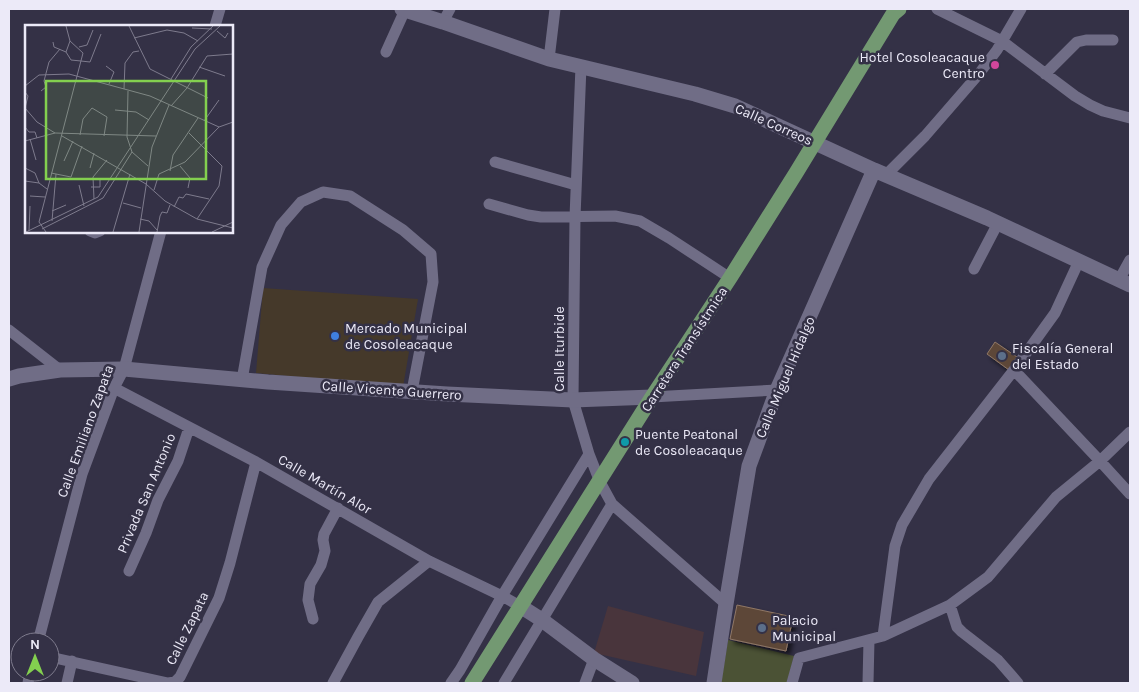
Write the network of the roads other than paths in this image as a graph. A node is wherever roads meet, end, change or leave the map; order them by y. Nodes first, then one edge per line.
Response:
1 (220, 9) edge
2 (404, 9) edge
3 (555, 9) edge
4 (937, 9) edge
5 (1021, 9) edge
6 (895, 10) edge
7 (446, 15) edge
8 (215, 25) edge
9 (1113, 40) dead end
10 (1002, 41) junction
11 (386, 52) dead end
12 (550, 59) junction
13 (581, 66) junction
14 (1045, 74) junction
15 (1130, 118) edge
16 (815, 143) junction
17 (495, 162) dead end
18 (880, 172) junction
19 (576, 185) junction
20 (489, 204) dead end
21 (575, 217) junction
22 (998, 223) junction
23 (161, 232) edge
24 (1079, 260) junction
25 (1130, 260) edge
26 (974, 269) dead end
27 (730, 278) junction
28 (1124, 282) edge
29 (9, 330) edge
30 (124, 369) junction
31 (60, 370) junction
32 (1014, 370) junction
33 (9, 379) edge
34 (242, 380) junction
35 (114, 388) junction
36 (777, 390) junction
37 (412, 391) junction
38 (652, 398) junction
39 (573, 400) junction
40 (190, 428) junction
41 (1130, 432) edge
42 (588, 454) junction
43 (1100, 461) junction
44 (256, 462) junction
45 (600, 482) junction
46 (1130, 494) edge
47 (612, 504) junction
48 (338, 508) junction
49 (429, 561) junction
50 (129, 571) dead end
51 (502, 596) junction
52 (726, 604) junction
53 (950, 605) junction
54 (520, 606) junction
55 (313, 620) dead end
56 (542, 620) junction
57 (41, 632) edge
58 (883, 636) junction
59 (869, 640) junction
60 (60, 659) edge
61 (594, 659) junction
62 (72, 661) junction
63 (67, 683) edge
64 (332, 683) edge
65 (452, 683) edge
66 (472, 683) edge
67 (504, 683) edge
68 (586, 683) edge
69 (632, 683) edge
70 (714, 683) edge
71 (792, 683) edge
72 (868, 683) edge
73 (1018, 683) edge

1 - 8 street
2 - 7 main road, Calle Correos
2 - 11 street
3 - 12 street
4 - 10 street
5 - 10 street
6 - 16 main road, Carretera Transístmica
7 - 12 main road, Calle Correos
9 - 14 street
10 - 14 street
10 - 18 street
12 - 13 main road, Calle Correos
13 - 16 main road, Calle Correos
13 - 19 street, Calle Iturbide
14 - 15 street
16 - 18 main road, Calle Correos
16 - 27 main road, Carretera Transístmica
17 - 19 street
18 - 22 main road, Calle Correos
18 - 36 main road, Calle Miguel Hidalgo
19 - 21 street, Calle Iturbide
20 - 21 street
21 - 27 street
21 - 39 street, Calle Iturbide
22 - 24 main road, Calle Correos
22 - 26 street
23 - 30 street, Calle Emiliano Zapata
24 - 28 main road, Calle Correos
24 - 32 street
25 - 28 street
27 - 38 main road, Carretera Transístmica
29 - 31 street
30 - 31 main road, Calle Vicente Guerrero
30 - 34 main road, Calle Vicente Guerrero
30 - 35 street, Calle Emiliano Zapata
31 - 33 main road, Calle Vicente Guerrero
32 - 43 street
32 - 58 street
34 - 37 main road, Calle Vicente Guerrero
34 - 37 street
35 - 40 street, Calle Martín Alor
35 - 57 street, Calle Emiliano Zapata
36 - 38 street, Calle Vicente Guerrero
36 - 52 main road, Calle Miguel Hidalgo
37 - 39 main road, Calle Vicente Guerrero
38 - 39 main road, Calle Vicente Guerrero
38 - 45 main road, Carretera Transístmica
39 - 42 street, Calle Iturbide
40 - 44 street, Calle Martín Alor
40 - 50 street, Privada San Antonio
41 - 43 street
42 - 45 street, Calle Iturbide
42 - 51 street
43 - 46 street
43 - 53 street
44 - 48 street, Calle Martín Alor
44 - 62 street, Calle Zapata
45 - 47 street, Calle Iturbide
45 - 54 main road, Carretera Transístmica
47 - 52 street, Calle Iturbide
47 - 56 street
48 - 49 street, Calle Martín Alor
48 - 55 street
49 - 51 street, Calle Martín Alor
49 - 64 street
51 - 54 street, Calle Martín Alor
51 - 65 street
52 - 70 main road, Calle Miguel Hidalgo
53 - 58 street
53 - 73 street
54 - 56 main road
54 - 66 main road, Carretera Transístmica
56 - 61 main road
56 - 67 street
58 - 59 street
59 - 71 street
59 - 72 street
60 - 62 street, Calle Zapata
61 - 68 street
61 - 69 main road
62 - 63 street

